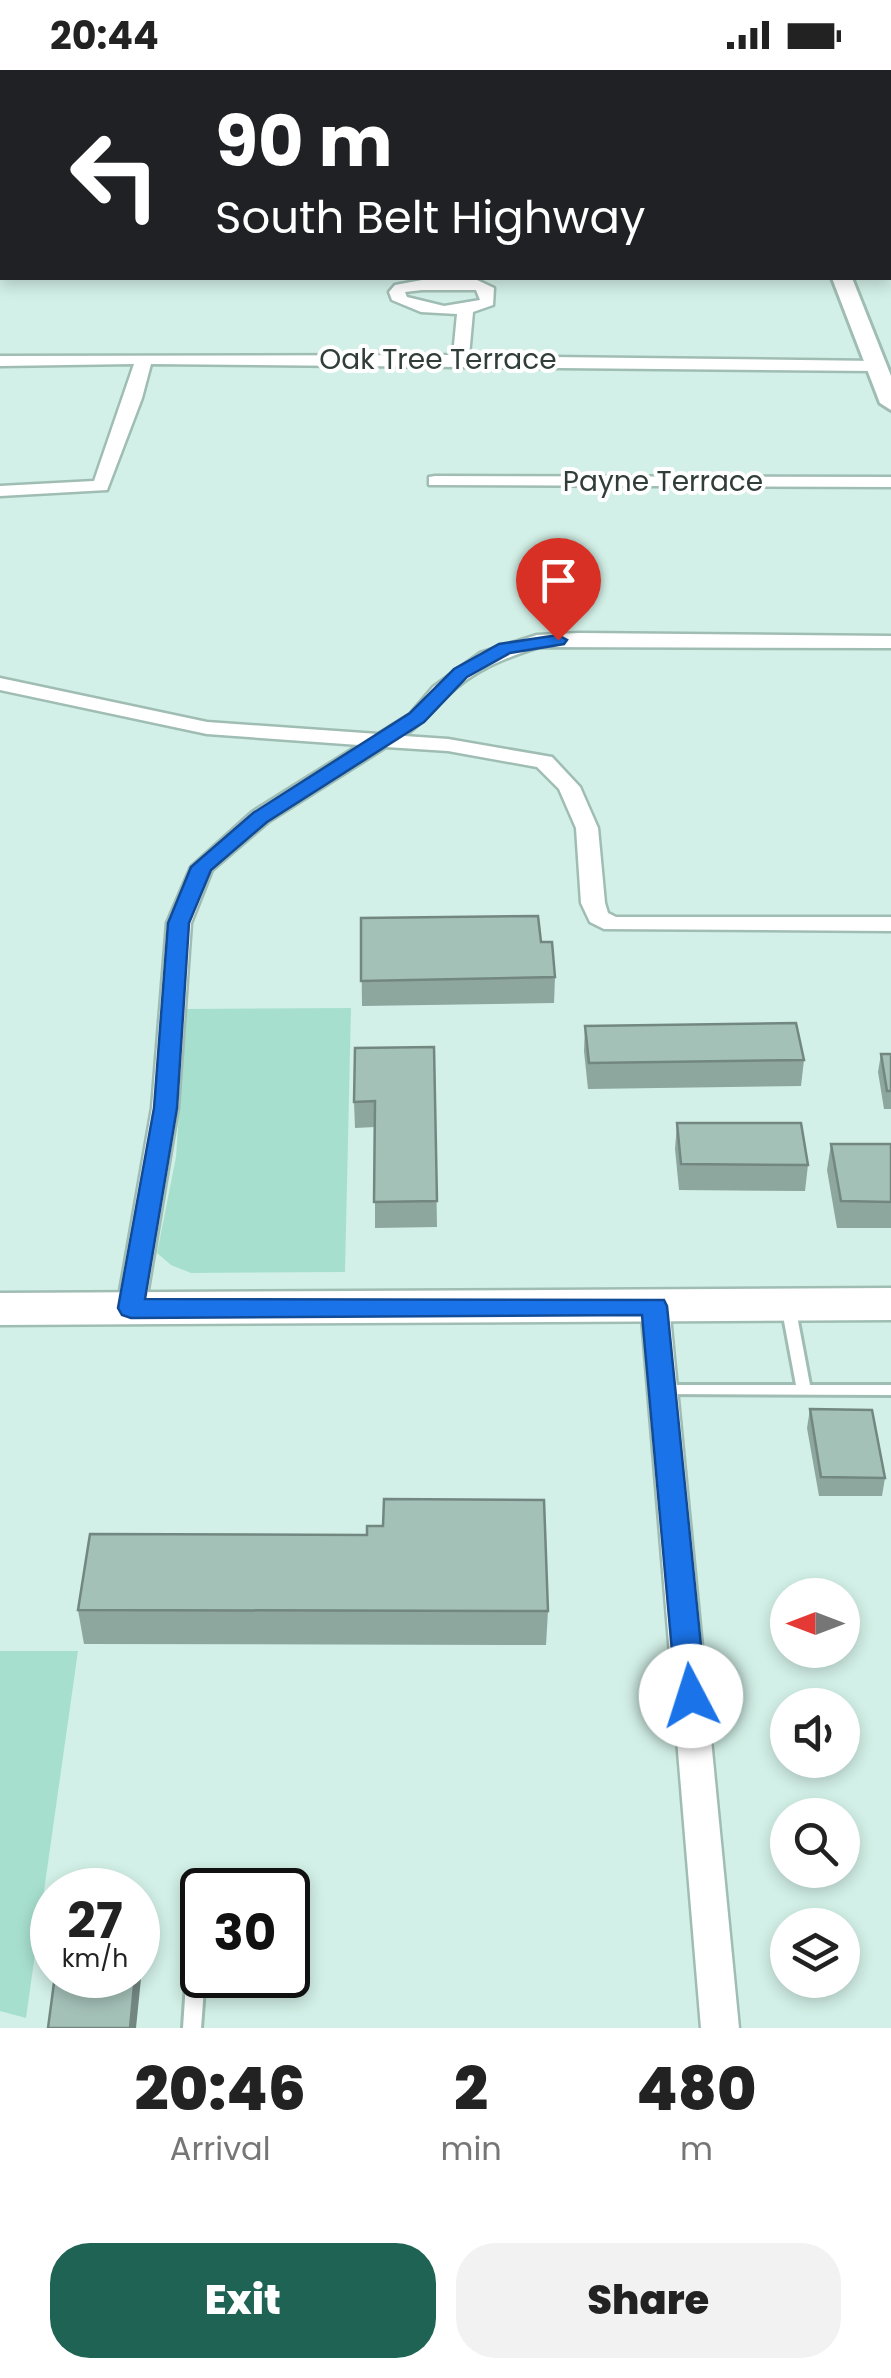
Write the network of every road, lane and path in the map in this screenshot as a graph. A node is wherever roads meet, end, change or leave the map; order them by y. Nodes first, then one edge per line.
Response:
1 (843, 280) edge
2 (465, 311) junction
3 (461, 360) junction
4 (0, 361) edge
5 (143, 362) junction
6 (876, 366) junction
7 (891, 403) edge
8 (435, 481) dead end
9 (891, 482) edge
10 (0, 491) edge
11 (891, 642) edge
12 (0, 684) edge
13 (380, 741) junction
14 (891, 924) edge
15 (891, 1304) edge
16 (788, 1305) junction
17 (654, 1306) junction
18 (131, 1308) junction
19 (0, 1309) edge
20 (662, 1390) junction
21 (804, 1390) junction
22 (891, 1390) edge
23 (194, 1998) edge
24 (192, 2028) edge
25 (720, 2028) edge

1 - 6 street
2 - 2 street
2 - 3 street
3 - 5 street, Oak Tree Terrace
3 - 6 street, Oak Tree Terrace
4 - 5 street, Oak Tree Terrace
5 - 10 street
6 - 7 street
8 - 9 street, Payne Terrace
11 - 13 street
12 - 13 street
13 - 14 street
13 - 18 street
15 - 16 main road
16 - 17 main road
16 - 21 lane
17 - 18 main road
17 - 20 street
18 - 19 main road
20 - 21 lane
20 - 25 street
21 - 22 lane
23 - 24 lane

